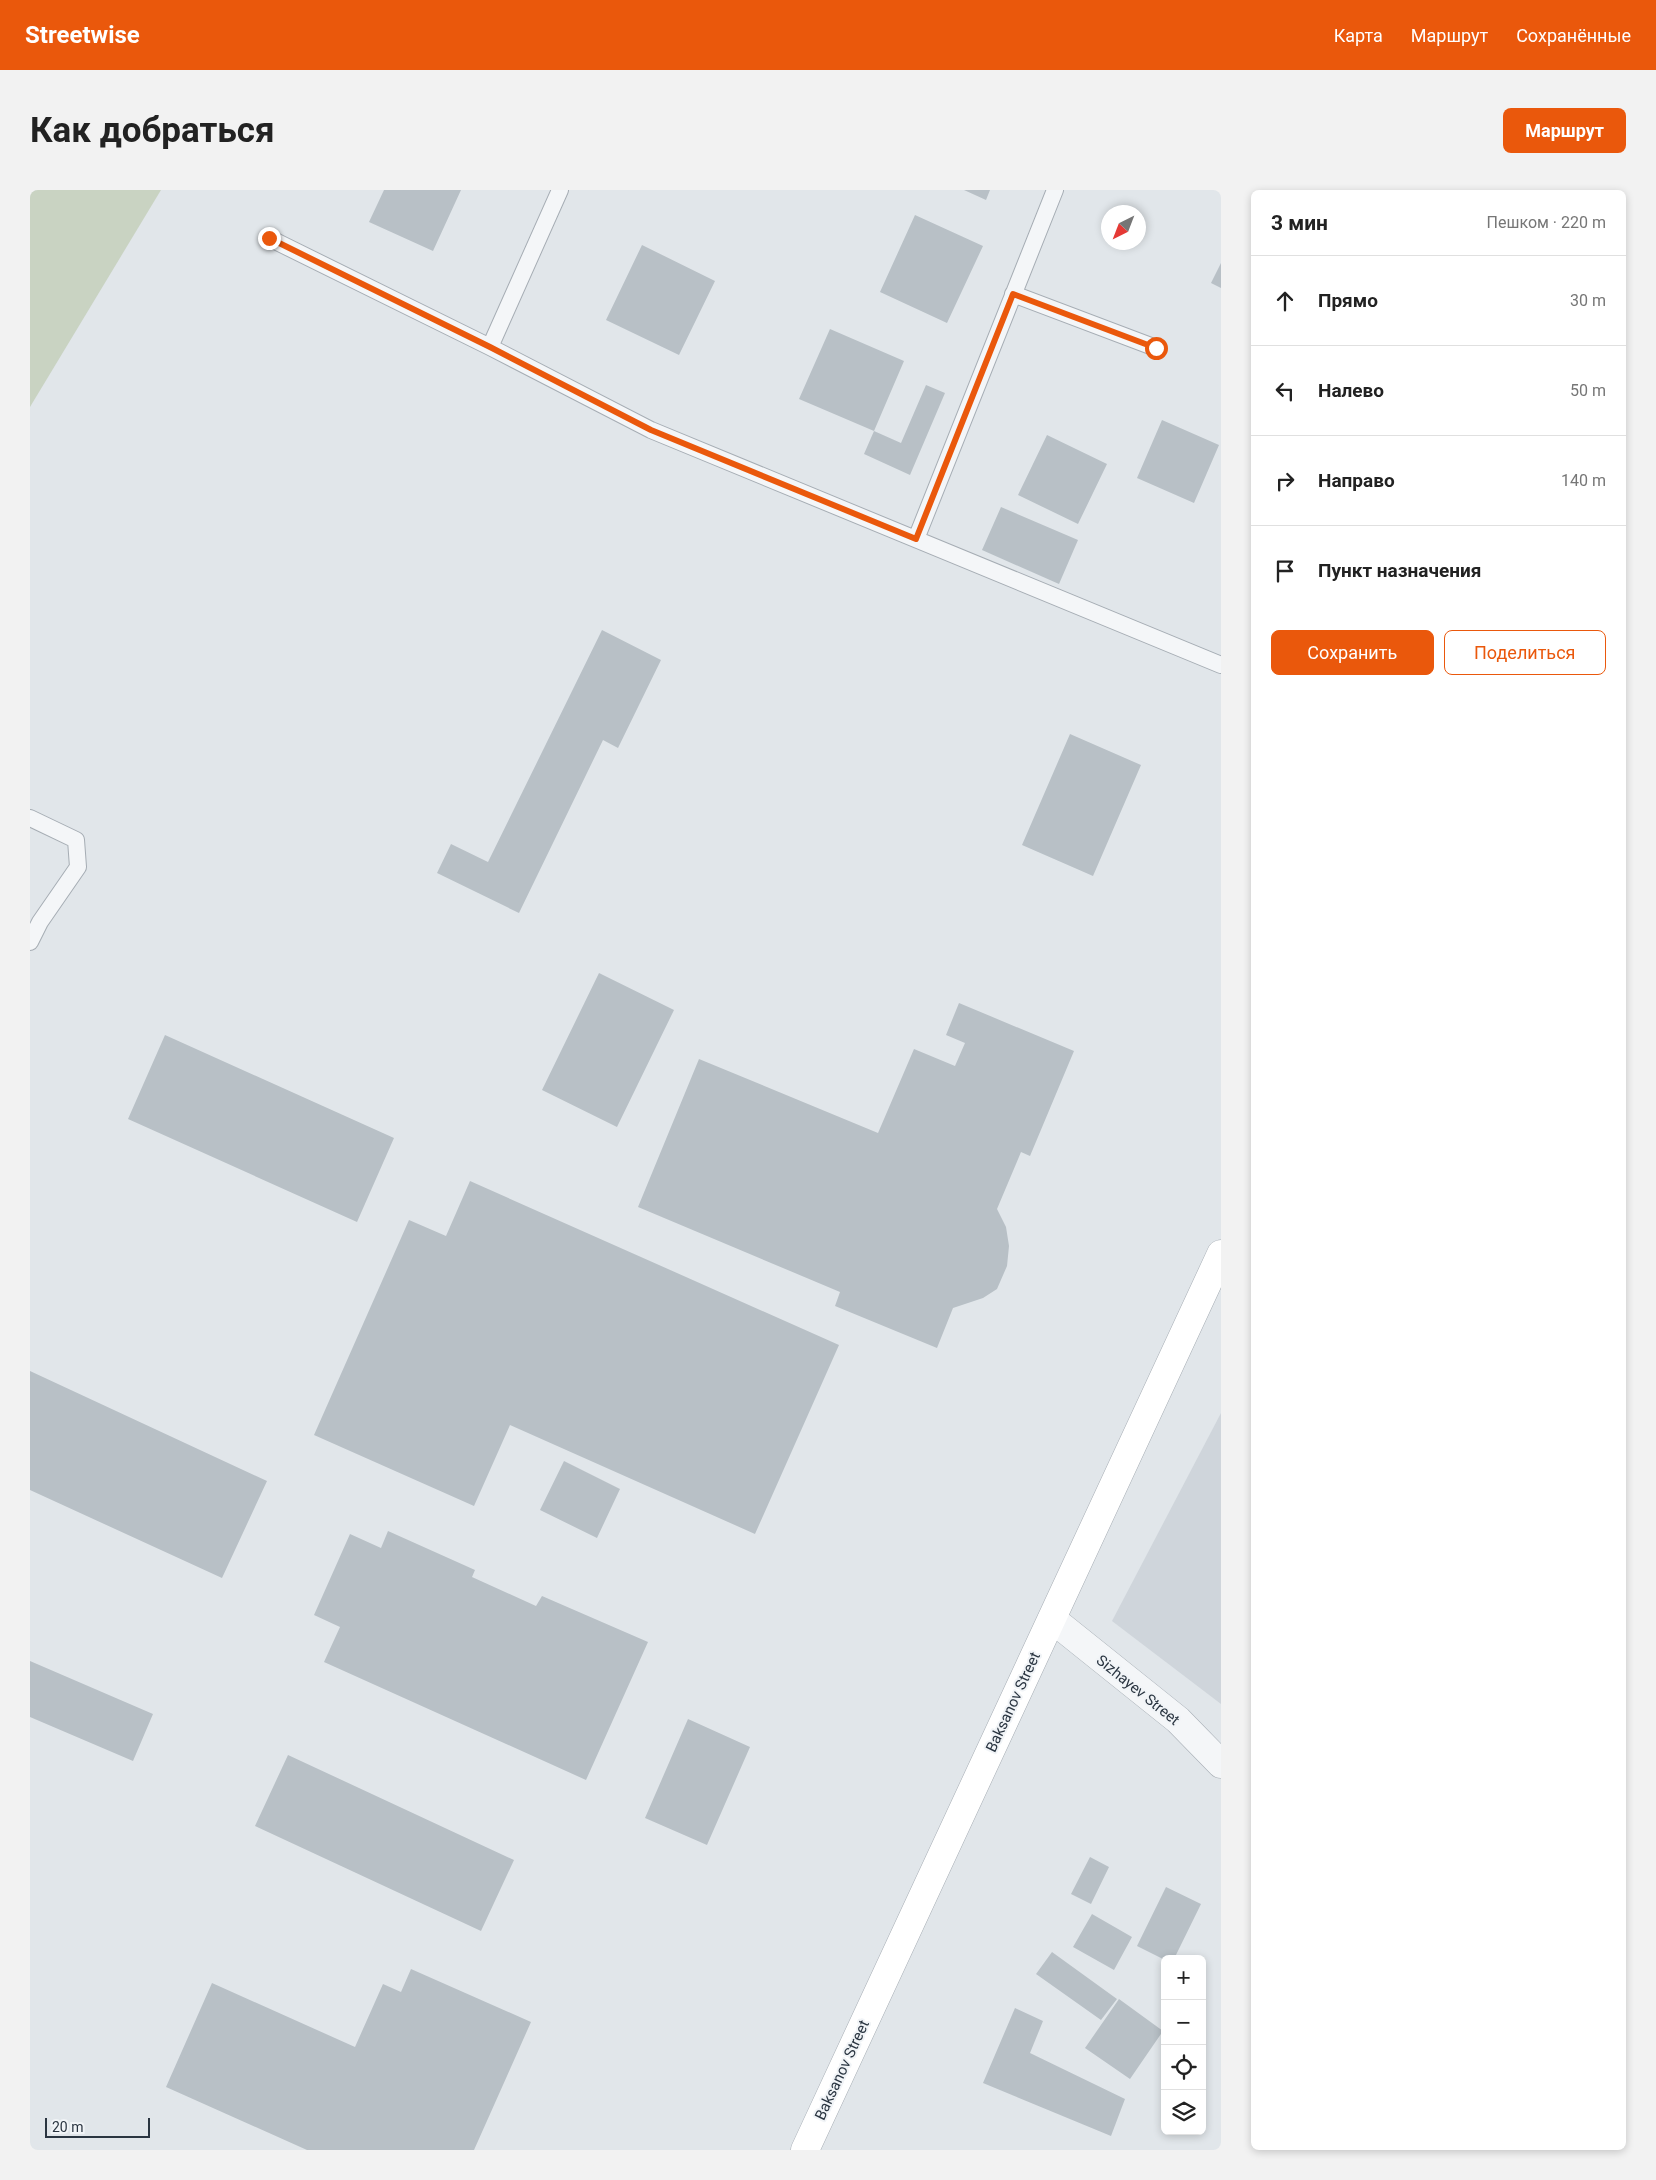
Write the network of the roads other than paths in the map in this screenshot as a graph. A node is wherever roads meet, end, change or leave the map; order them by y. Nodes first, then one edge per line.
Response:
1 (560, 190) edge
2 (1055, 190) edge
3 (269, 238) dead end
4 (1013, 294) junction
5 (490, 347) junction
6 (1156, 348) dead end
7 (916, 539) junction
8 (1221, 665) edge
9 (30, 818) edge
10 (30, 942) edge
11 (1221, 1254) edge
12 (1052, 1619) junction
13 (1221, 1764) edge
14 (805, 2150) edge

1 - 5 lane
2 - 4 lane
3 - 5 lane
4 - 6 lane
4 - 7 lane
5 - 7 lane
7 - 8 lane
9 - 10 lane
11 - 12 main road, Baksanov Street
12 - 13 street, Sizhayev Street
12 - 14 main road, Baksanov Street

